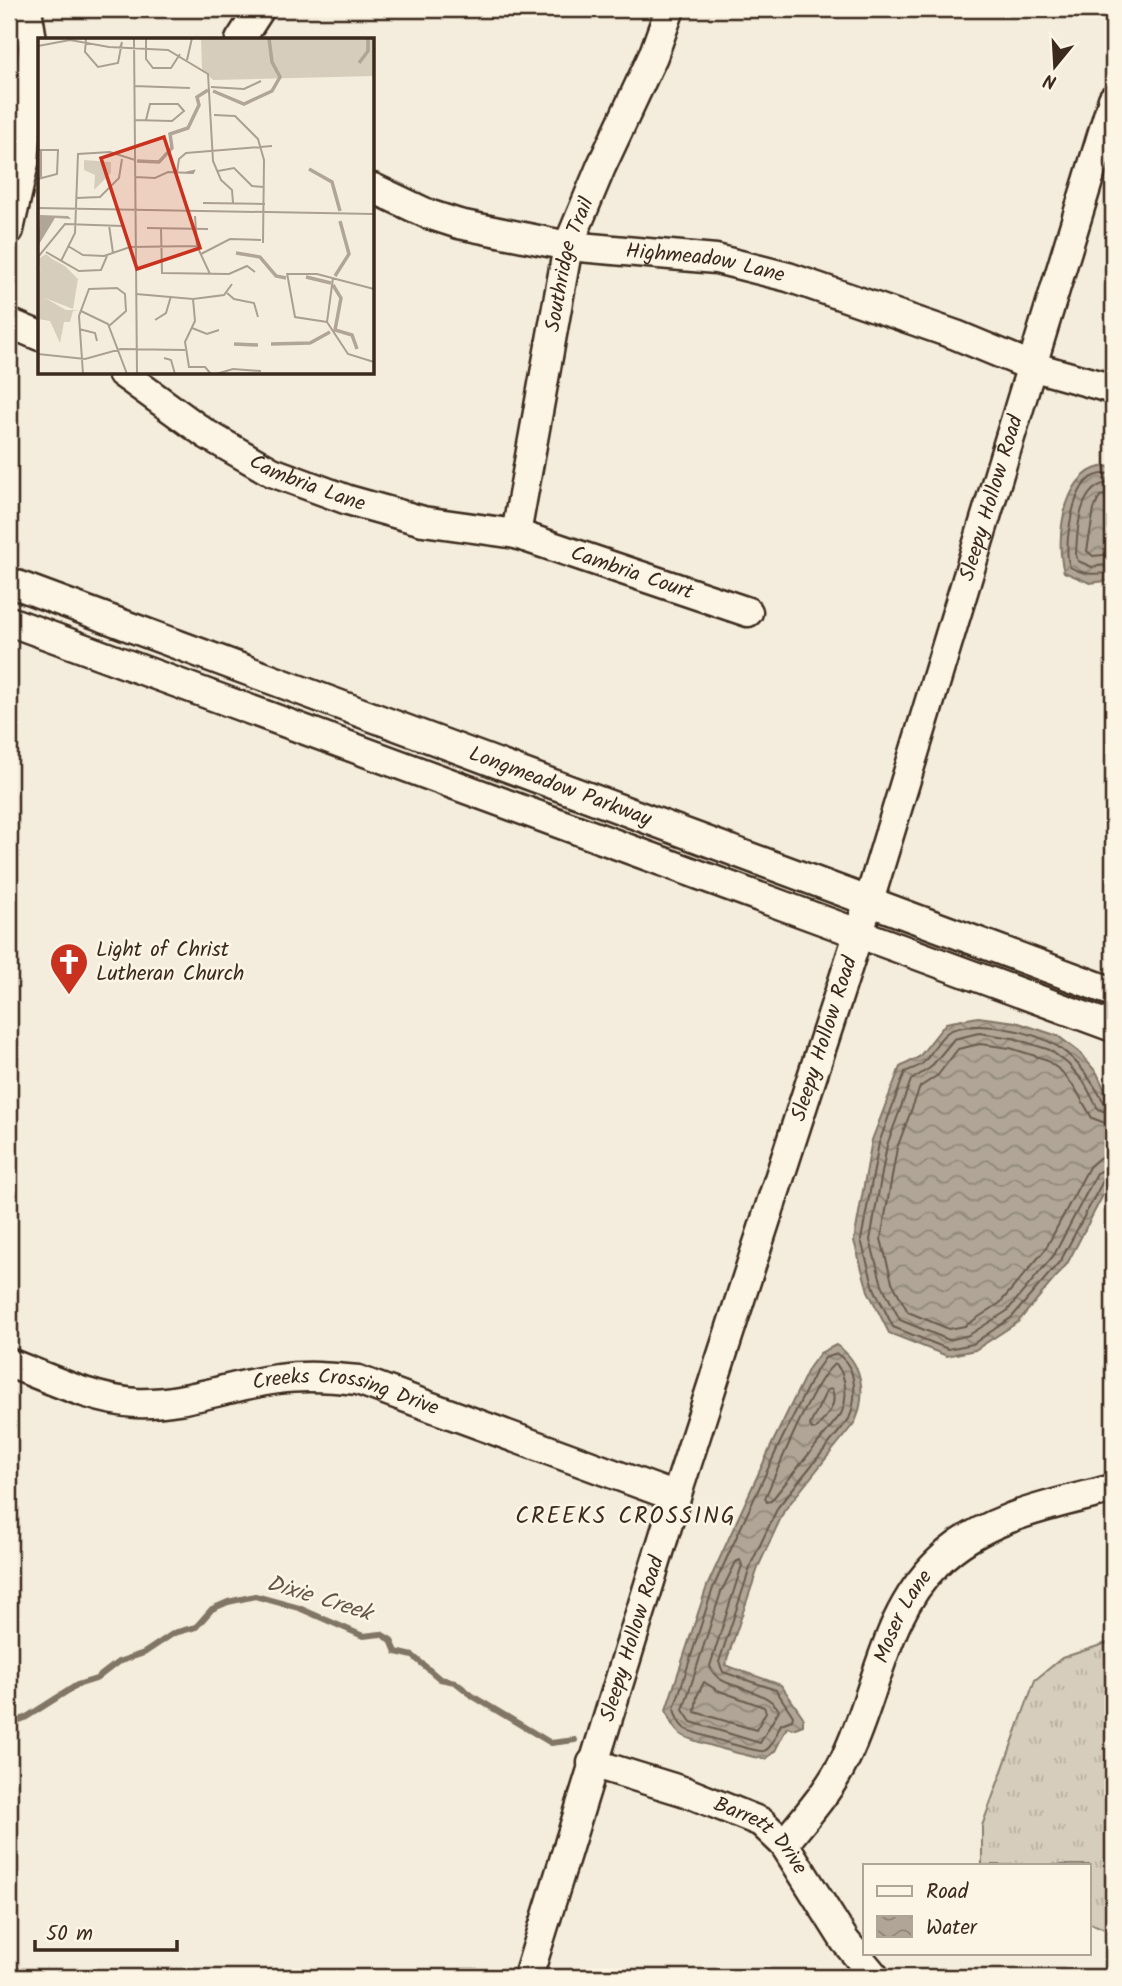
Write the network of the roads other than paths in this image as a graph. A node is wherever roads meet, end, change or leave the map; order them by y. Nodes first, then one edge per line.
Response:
1 (27, 9) edge
2 (260, 9) edge
3 (670, 9) edge
4 (241, 38) edge
5 (37, 46) edge
6 (1113, 99) edge
7 (374, 188) edge
8 (9, 230) edge
9 (568, 246) junction
10 (9, 323) edge
11 (38, 335) edge
12 (1031, 366) junction
13 (123, 374) edge
14 (1113, 389) edge
15 (516, 534) junction
16 (9, 582) edge
17 (748, 612) dead end
18 (9, 621) edge
19 (869, 901) junction
20 (858, 933) junction
21 (1113, 992) edge
22 (1113, 1027) edge
23 (9, 1363) edge
24 (1113, 1489) edge
25 (676, 1497) junction
26 (592, 1763) junction
27 (785, 1844) junction
28 (528, 1977) edge
29 (875, 1977) edge

1 - 5 street
2 - 4 street
3 - 9 street, Southridge Trail
5 - 8 street
6 - 12 street, Sleepy Hollow Road
7 - 9 street, Highmeadow Lane
9 - 12 street, Highmeadow Lane
9 - 15 street, Southridge Trail
10 - 11 street
12 - 14 street, Highmeadow Lane
12 - 19 street, Sleepy Hollow Road
13 - 15 street, Cambria Lane
15 - 17 street, Cambria Court
16 - 19 street, Longmeadow Parkway
18 - 20 street, Longmeadow Parkway
19 - 20 street, Sleepy Hollow Road
19 - 21 street, Longmeadow Parkway
20 - 22 street, Longmeadow Parkway
20 - 25 street, Sleepy Hollow Road
23 - 25 street, Creeks Crossing Drive
24 - 27 street, Moser Lane
25 - 26 street, Sleepy Hollow Road
26 - 27 street, Barrett Drive
26 - 28 street, Sleepy Hollow Road
27 - 29 street, Barrett Drive

